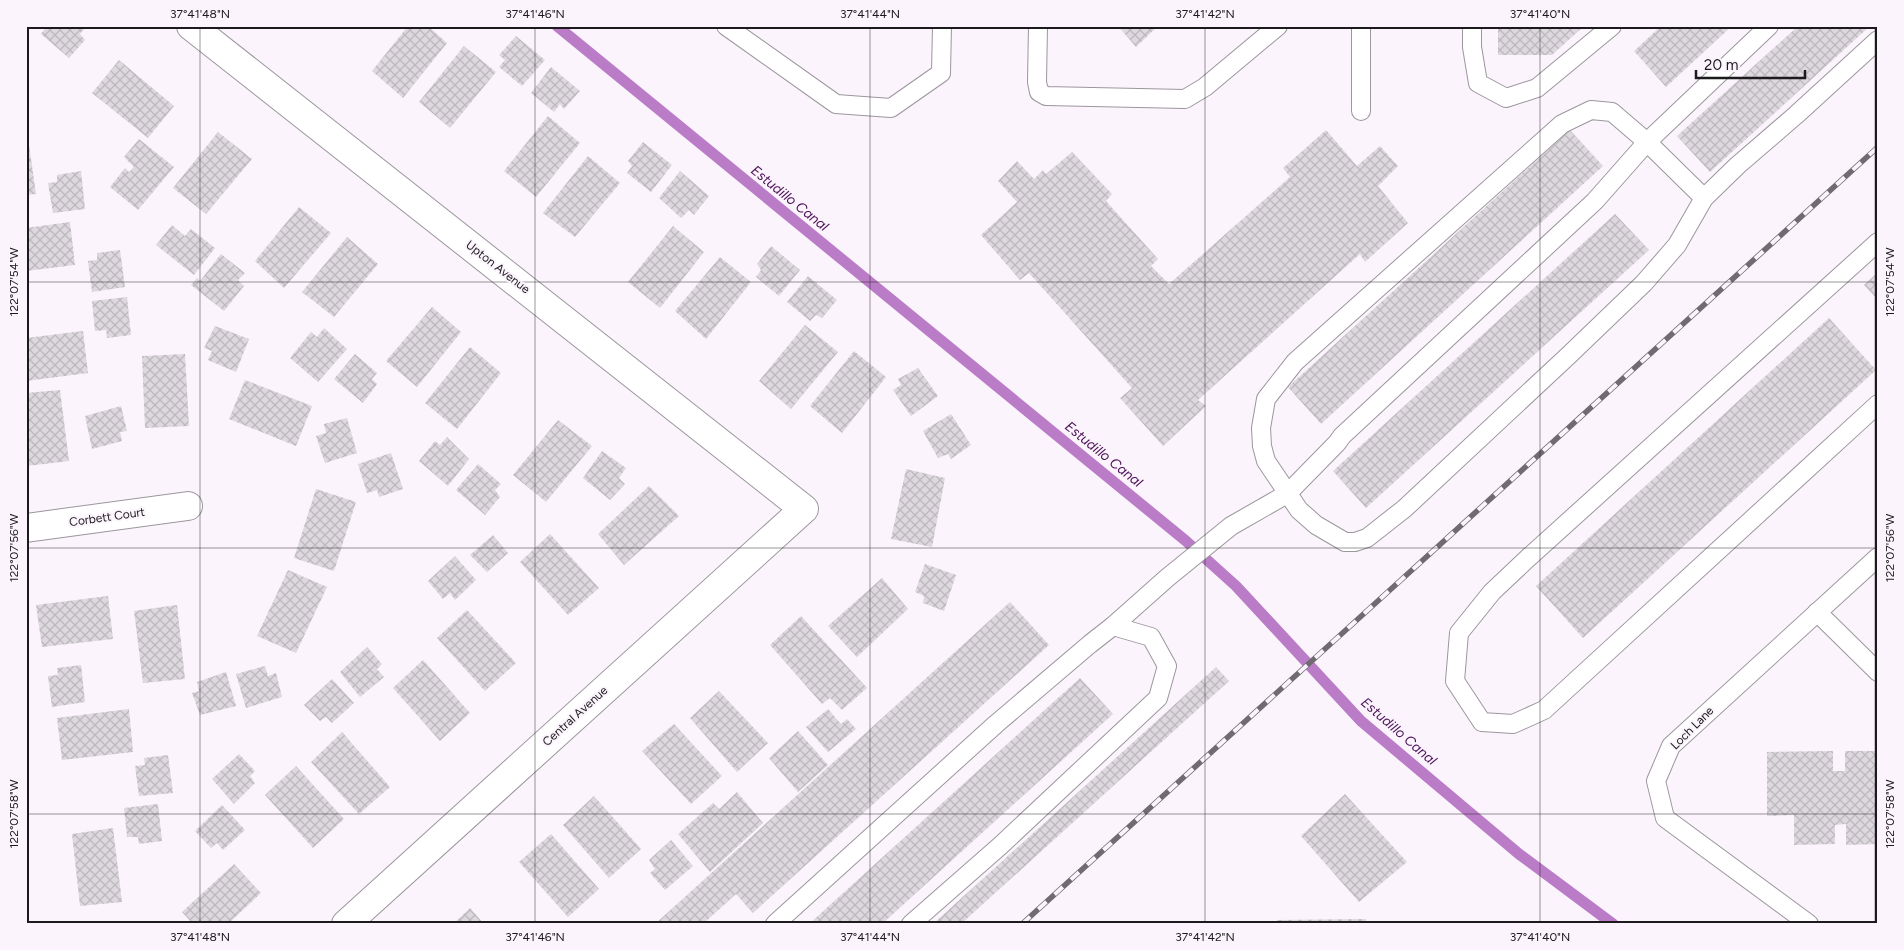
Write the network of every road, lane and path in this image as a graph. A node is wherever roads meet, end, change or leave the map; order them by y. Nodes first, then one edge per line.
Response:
1 (191, 26) edge
2 (942, 26) edge
3 (1038, 26) edge
4 (1278, 26) edge
5 (1361, 26) edge
6 (1472, 26) edge
7 (1612, 26) edge
8 (1769, 26) edge
9 (732, 29) edge
10 (1878, 40) edge
11 (1361, 111) dead end
12 (1647, 142) junction
13 (1704, 198) junction
14 (1878, 242) edge
15 (1878, 404) edge
16 (1287, 494) junction
17 (188, 506) dead end
18 (804, 509) joint
19 (26, 528) edge
20 (1878, 557) edge
21 (1817, 612) junction
22 (1112, 626) junction
23 (1878, 672) edge
24 (346, 924) edge
25 (775, 924) edge
26 (912, 924) edge
27 (1809, 924) edge

1 - 18 street, Upton Avenue
2 - 9 lane
3 - 4 lane
5 - 11 lane
6 - 7 lane
8 - 12 lane
10 - 13 lane
12 - 13 lane
12 - 16 lane
12 - 16 lane
13 - 16 lane
14 - 15 lane
16 - 22 lane
17 - 19 street, Corbett Court
18 - 24 street, Central Avenue
20 - 21 lane, Loch Lane
21 - 23 lane
21 - 27 lane, Loch Lane
22 - 25 lane
22 - 26 lane

